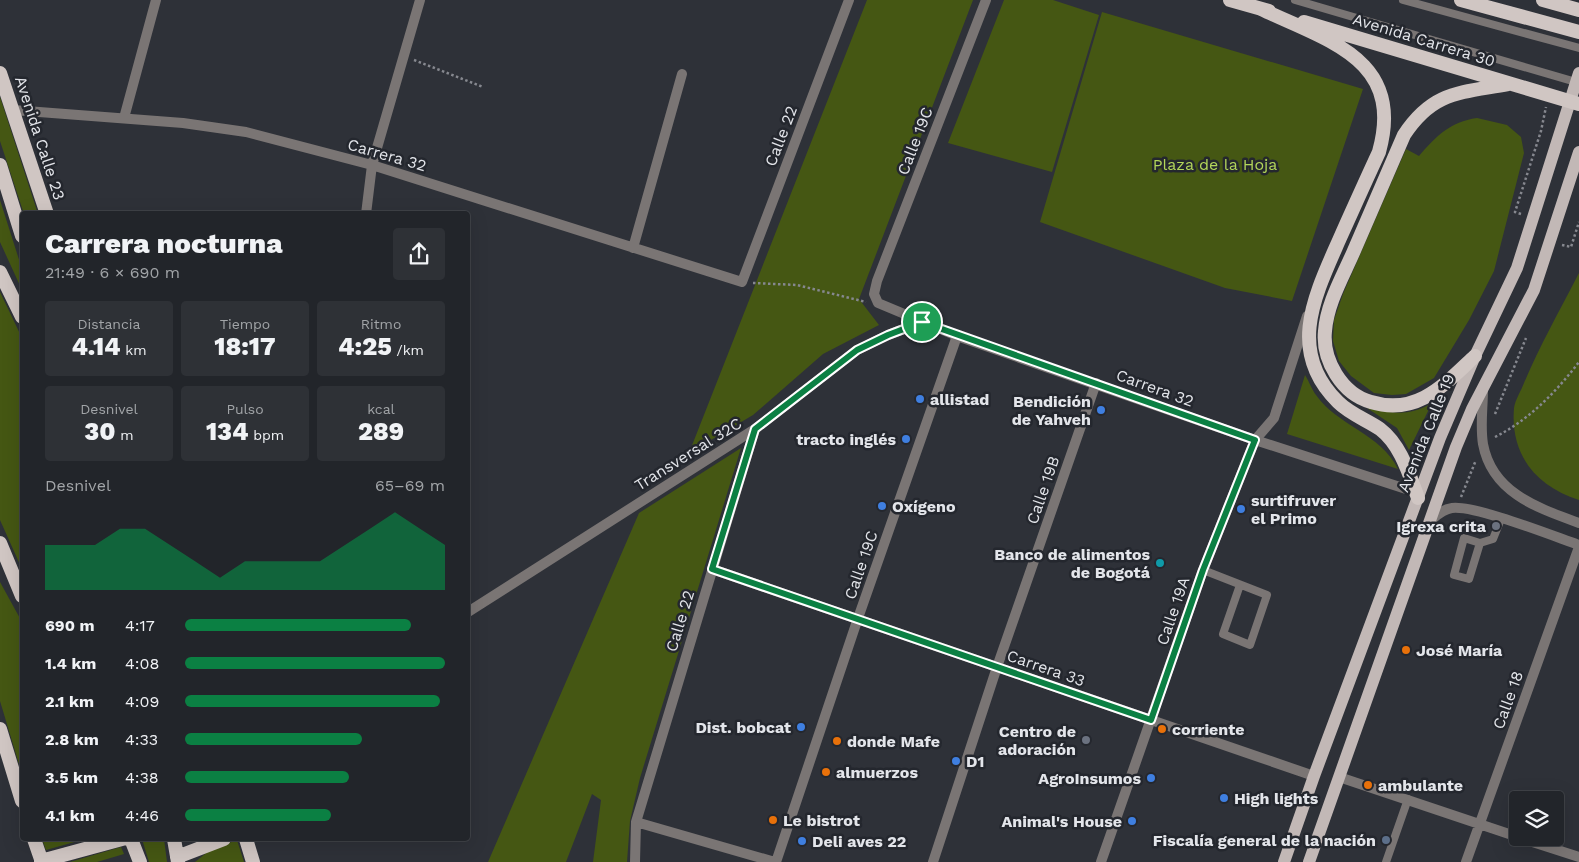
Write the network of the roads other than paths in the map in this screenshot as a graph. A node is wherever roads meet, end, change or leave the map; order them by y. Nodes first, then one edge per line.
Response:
1 (156, 0) edge
2 (420, 0) edge
3 (849, 0) edge
4 (986, 0) edge
5 (1230, 0) edge
6 (1295, 0) edge
7 (1403, 0) edge
8 (1461, 0) edge
9 (1545, 0) edge
10 (1261, 8) junction
11 (1579, 10) edge
12 (1579, 32) edge
13 (1579, 48) edge
14 (1579, 72) edge
15 (0, 73) edge
16 (682, 74) dead end
17 (1579, 83) edge
18 (1508, 84) junction
19 (1579, 104) edge
20 (13, 110) junction
21 (124, 118) junction
22 (1579, 152) edge
23 (0, 165) edge
24 (372, 165) junction
25 (46, 211) edge
26 (366, 211) edge
27 (20, 230) edge
28 (633, 248) junction
29 (0, 272) edge
30 (742, 282) joint
31 (1316, 292) junction
32 (882, 306) joint
33 (20, 313) edge
34 (922, 322) junction
35 (957, 336) junction
36 (1475, 356) junction
37 (1096, 383) junction
38 (1483, 387) junction
39 (755, 429) junction
40 (1255, 440) junction
41 (1406, 489) dead end
42 (1418, 498) junction
43 (1501, 519) junction
44 (1429, 522) junction
45 (1579, 523) edge
46 (1480, 543) junction
47 (0, 544) edge
48 (1579, 546) edge
49 (0, 563) edge
50 (712, 569) junction
51 (1203, 570) junction
52 (1240, 585) junction
53 (20, 589) edge
54 (20, 591) edge
55 (470, 611) edge
56 (857, 621) junction
57 (997, 667) junction
58 (1151, 720) junction
59 (0, 729) edge
60 (1314, 776) junction
61 (1339, 777) junction
62 (20, 794) edge
63 (1408, 799) junction
64 (636, 822) junction
65 (1479, 824) junction
66 (1509, 834) edge
67 (35, 841) edge
68 (115, 841) edge
69 (132, 841) edge
70 (174, 841) edge
71 (219, 841) edge
72 (247, 841) edge
73 (1546, 846) edge
74 (1579, 857) edge
75 (177, 859) edge
76 (137, 861) edge
77 (41, 862) edge
78 (253, 862) edge
79 (635, 862) edge
80 (776, 862) edge
81 (933, 862) edge
82 (1101, 862) edge
83 (1284, 862) edge
84 (1309, 862) edge
85 (1386, 862) edge
86 (1466, 862) edge

1 - 21 street
2 - 24 street
3 - 30 street, Calle 22
4 - 32 street, Calle 19C
5 - 10 highway, Avenida Carrera 30
6 - 17 lane
7 - 13 lane
8 - 12 highway
9 - 11 highway
10 - 18 highway, Avenida Carrera 30
10 - 31 highway
14 - 36 main road, Avenida Calle 19
15 - 20 highway, Avenida Calle 23
16 - 28 street
18 - 19 highway, Avenida Carrera 30
18 - 36 highway
20 - 21 street, Carrera 32
20 - 25 highway, Avenida Calle 23
21 - 24 street, Carrera 32
22 - 38 main road, Avenida Calle 19
23 - 27 highway
24 - 26 street
24 - 28 street, Carrera 32
28 - 30 street, Carrera 32
29 - 33 highway
31 - 40 street, Calle 19A
31 - 42 highway
32 - 34 street, Carrera 32
34 - 35 street, Carrera 32
34 - 39 street, Transversal 32C
35 - 37 street, Carrera 32
35 - 56 street, Calle 19C
36 - 42 main road, Avenida Calle 19
37 - 40 street, Carrera 32
37 - 57 street, Calle 19B
38 - 44 main road, Avenida Calle 19
38 - 45 street
39 - 50 street, Calle 22
39 - 55 street, Transversal 32C
40 - 41 street, Carrera 32
40 - 51 street, Calle 19A
42 - 60 main road, Avenida Calle 19
43 - 44 street
43 - 46 lane
43 - 48 street
44 - 61 main road, Avenida Calle 19
46 - 46 lane
47 - 53 highway
48 - 65 street, Calle 18
49 - 54 highway
50 - 56 street, Carrera 33
50 - 64 street, Calle 22
51 - 52 lane
51 - 58 street, Calle 19A
52 - 52 lane
56 - 57 street, Carrera 33
56 - 80 street, Calle 19C
57 - 58 street, Carrera 33
57 - 81 street, Calle 19B
58 - 60 street, Carrera 33
58 - 82 street, Calle 19A
59 - 62 highway
60 - 83 main road, Avenida Calle 19
61 - 63 street
61 - 84 main road, Avenida Calle 19
63 - 65 street
63 - 85 lane
64 - 79 street, Calle 22
64 - 80 street
65 - 66 street
65 - 86 street, Calle 18
67 - 77 highway
68 - 77 highway
69 - 76 highway
70 - 75 highway
71 - 75 highway
72 - 78 highway
73 - 74 street

